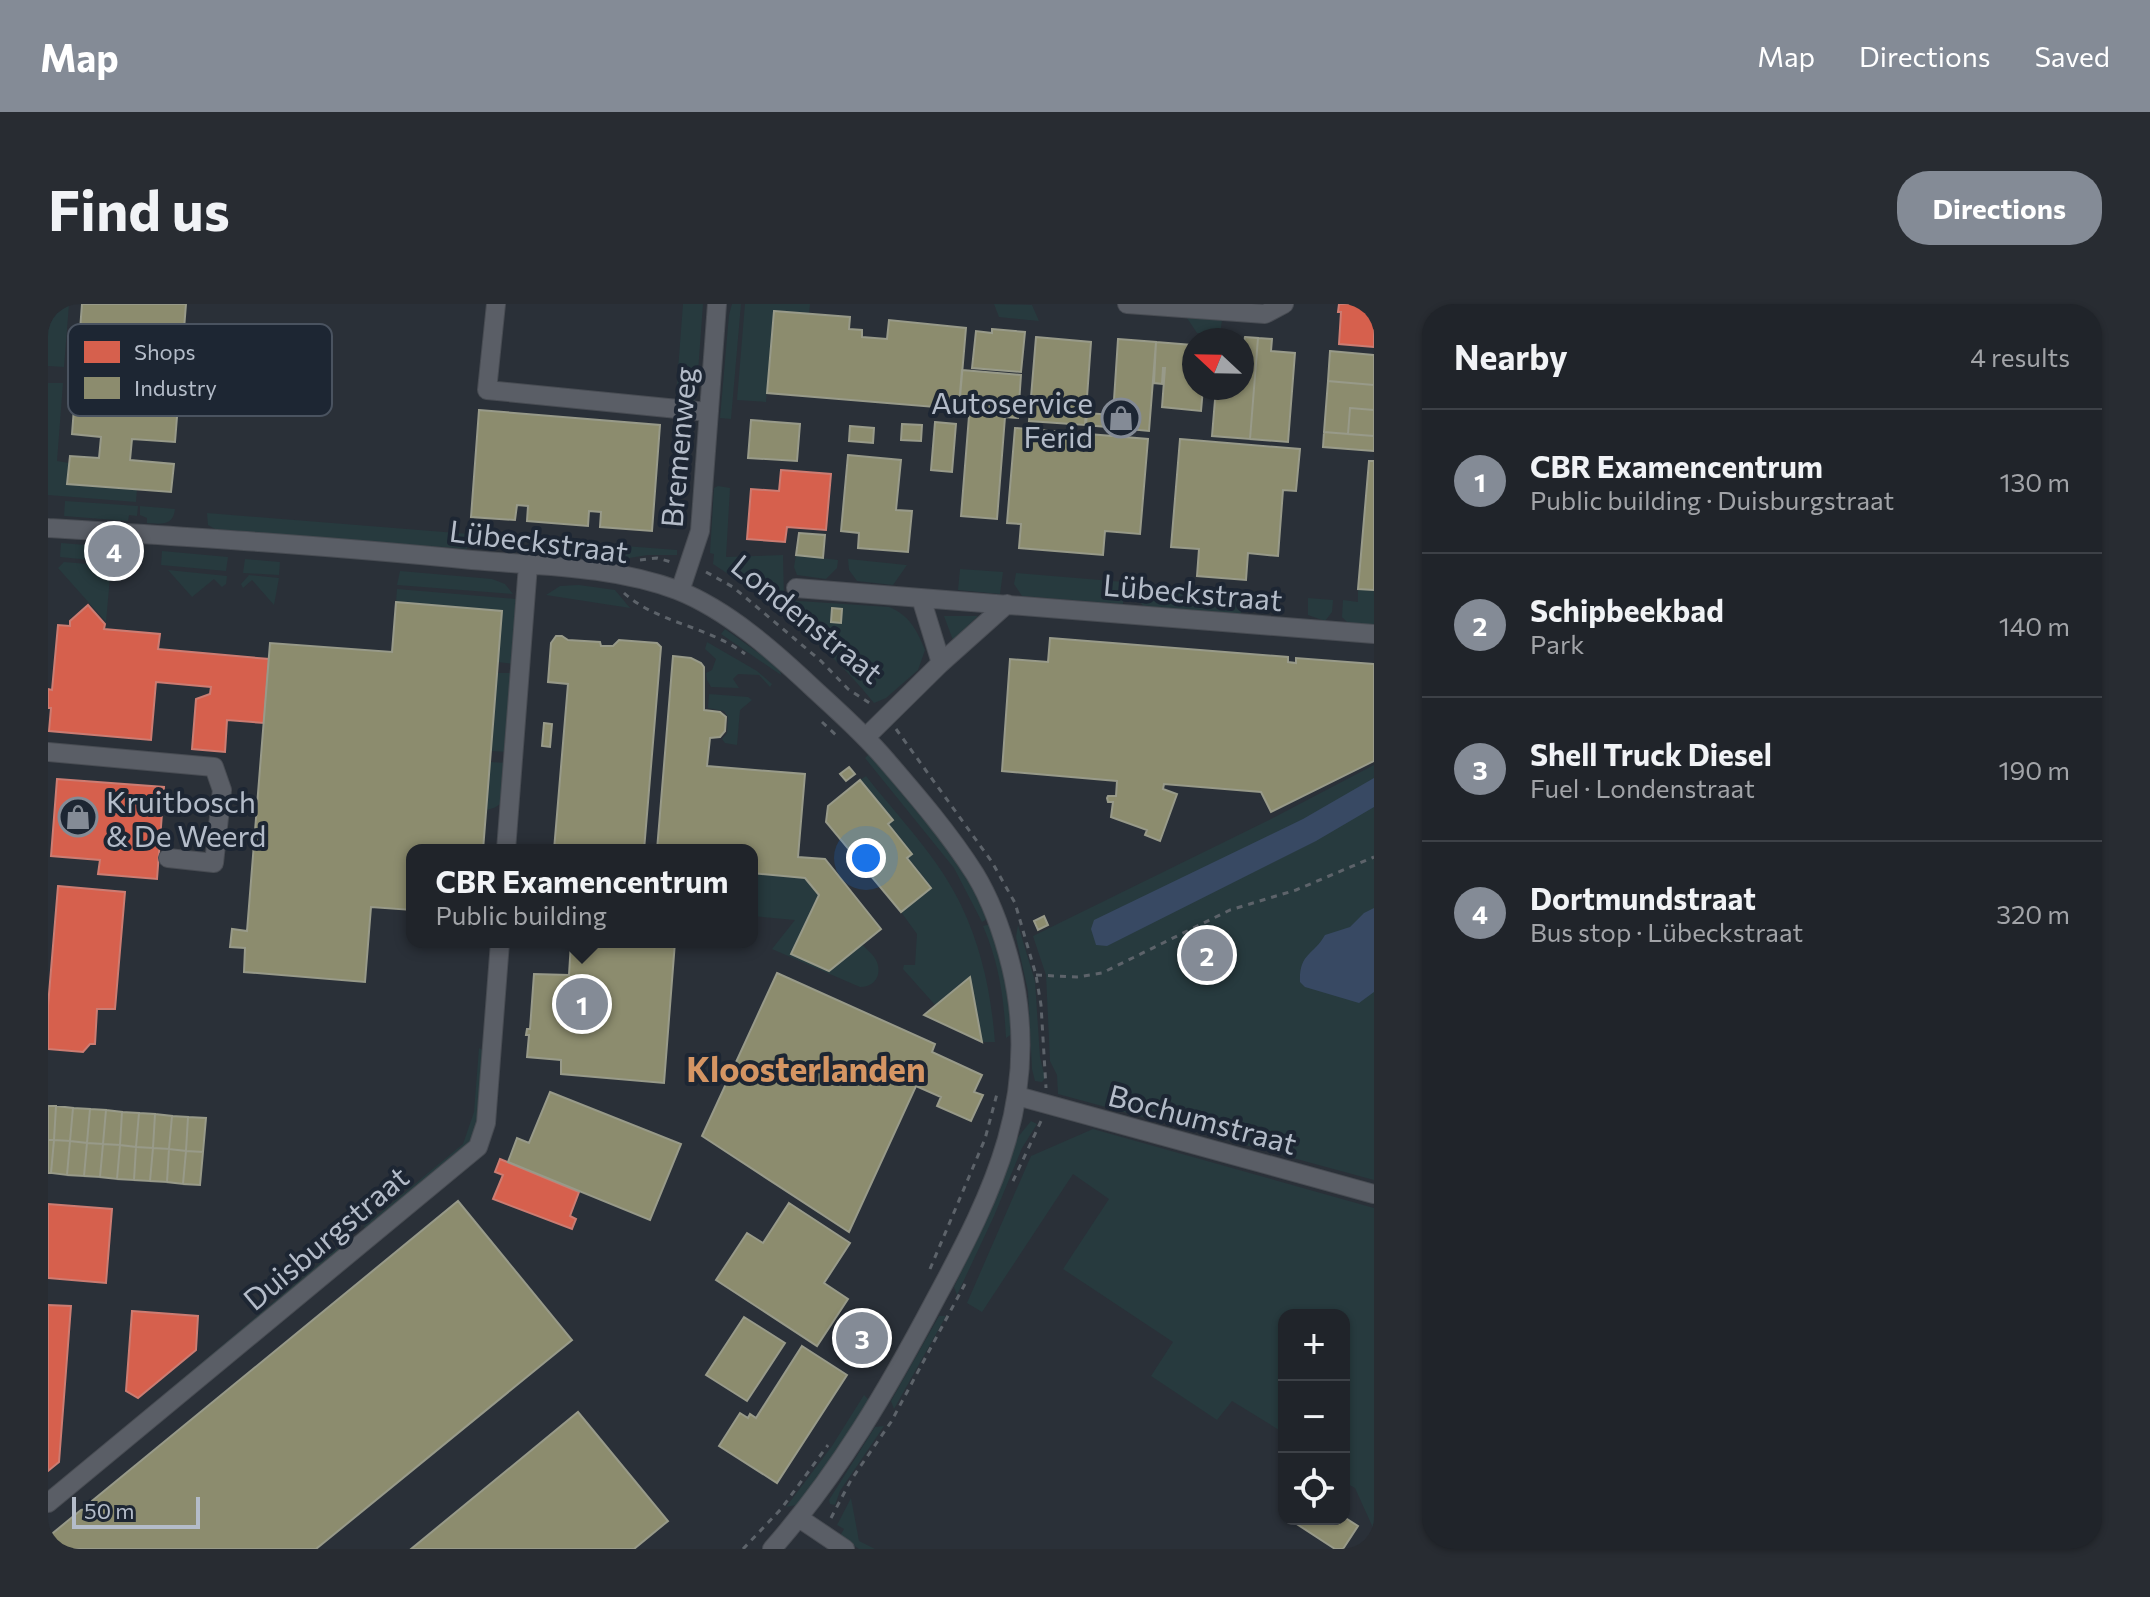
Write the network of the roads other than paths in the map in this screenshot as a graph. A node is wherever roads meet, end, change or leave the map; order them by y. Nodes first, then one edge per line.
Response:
1 (496, 304) edge
2 (717, 304) edge
3 (1127, 304) edge
4 (1284, 304) edge
5 (708, 412) junction
6 (48, 528) edge
7 (528, 565) junction
8 (796, 588) dead end
9 (680, 591) junction
10 (921, 598) junction
11 (1007, 604) junction
12 (1374, 634) edge
13 (941, 663) junction
14 (866, 737) junction
15 (48, 752) edge
16 (506, 844) edge
17 (168, 858) dead end
18 (500, 948) edge
19 (1017, 1096) junction
20 (1374, 1194) edge
21 (48, 1503) edge
22 (799, 1518) junction
23 (772, 1549) edge
24 (845, 1549) edge

1 - 5 street
2 - 5 street, Bremenweg
3 - 4 street
5 - 9 street, Bremenweg
6 - 7 street, Lübeckstraat
7 - 9 street, Lübeckstraat
7 - 16 street
8 - 10 street, Lübeckstraat
9 - 14 street, Lübeckstraat
10 - 11 street, Lübeckstraat
10 - 13 street
11 - 12 street, Lübeckstraat
11 - 13 street
13 - 14 street
14 - 19 street
15 - 17 street
18 - 21 street, Duisburgstraat
19 - 20 street, Bochumstraat
19 - 22 street
22 - 23 street
22 - 24 street

